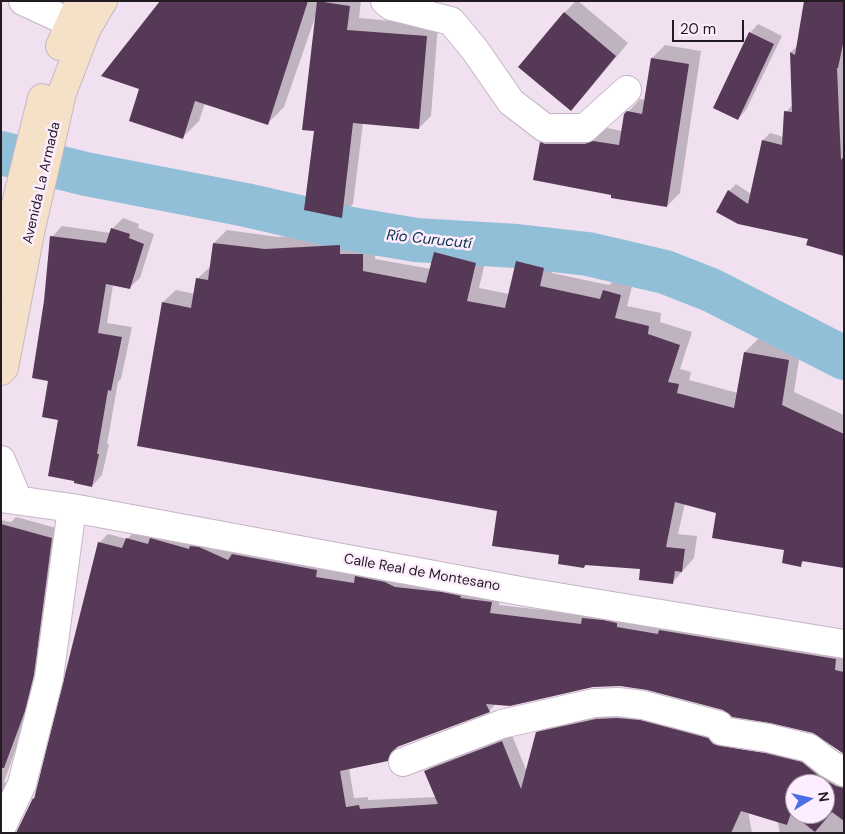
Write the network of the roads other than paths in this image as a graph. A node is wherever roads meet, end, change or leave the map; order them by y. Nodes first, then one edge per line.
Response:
1 (23, 1) edge
2 (103, 1) edge
3 (385, 1) edge
4 (78, 18) edge
5 (627, 90) dead end
6 (21, 226) junction
7 (1, 297) edge
8 (1, 371) edge
9 (1, 460) edge
10 (10, 499) edge
11 (72, 508) junction
12 (844, 644) edge
13 (403, 762) dead end
14 (844, 772) edge
15 (1, 828) edge

1 - 4 street
2 - 4 main road, Avenida La Armada
3 - 5 street
4 - 6 main road, Avenida La Armada
6 - 7 main road, Avenida La Armada
6 - 8 main road, Avenida La Armada
9 - 10 street
10 - 11 street, Calle Real de Montesano
11 - 12 street, Calle Real de Montesano
11 - 15 street
13 - 14 street

